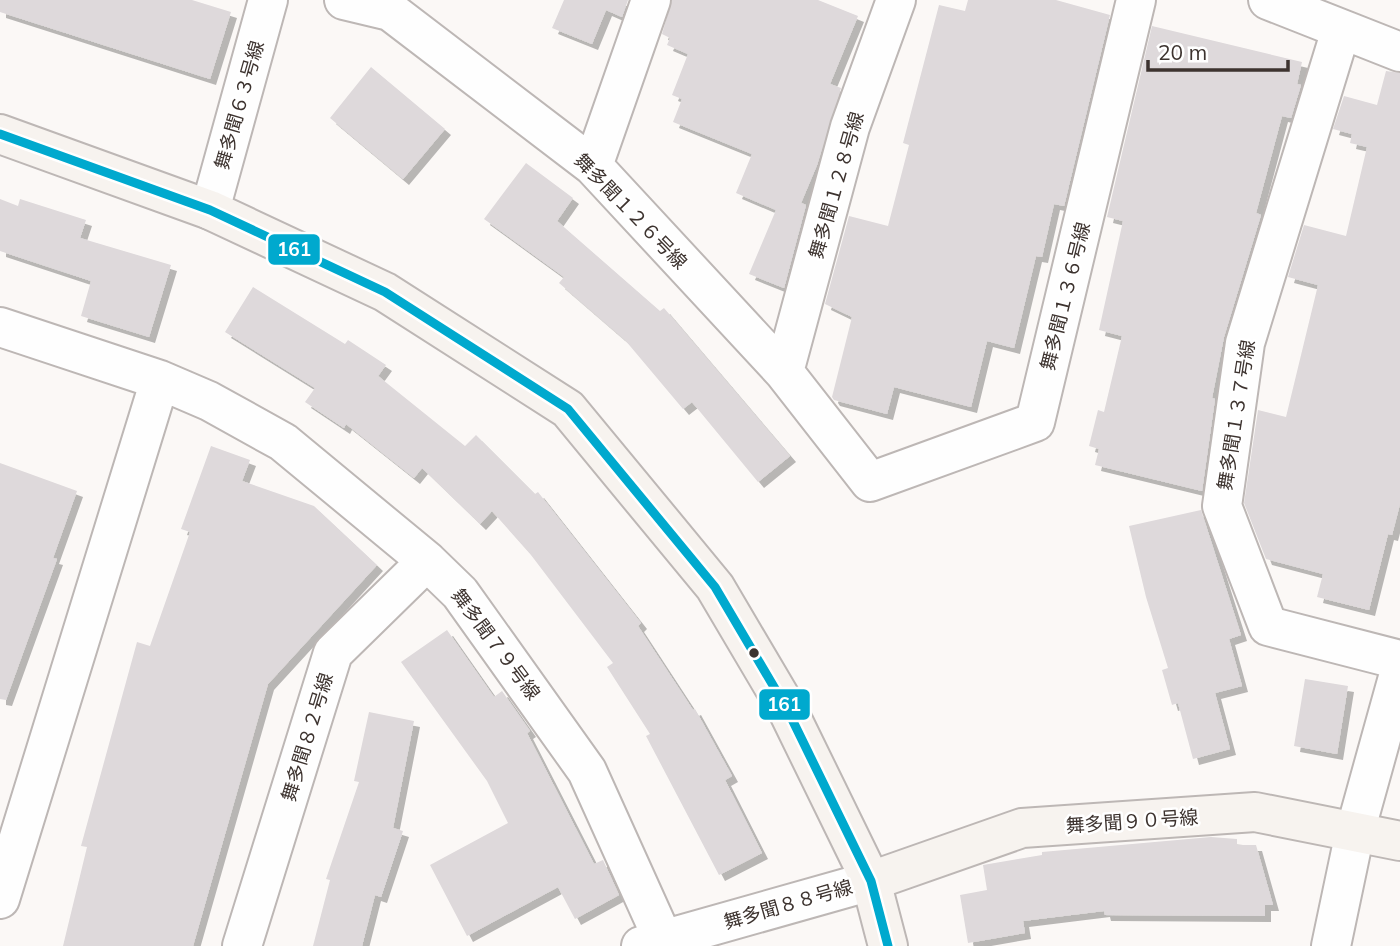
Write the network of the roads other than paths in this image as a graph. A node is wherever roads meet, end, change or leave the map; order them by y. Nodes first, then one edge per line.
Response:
1 (268, 0) edge
2 (344, 0) edge
3 (651, 0) edge
4 (896, 0) edge
5 (1136, 0) edge
6 (1268, 0) edge
7 (392, 5) edge
8 (1341, 30) junction
9 (1400, 51) edge
10 (0, 134) edge
11 (593, 166) junction
12 (210, 210) junction
13 (0, 327) edge
14 (784, 372) junction
15 (160, 380) junction
16 (870, 482) joint
17 (427, 561) junction
18 (1400, 660) edge
19 (1400, 670) edge
20 (1355, 832) junction
21 (1400, 841) edge
22 (871, 881) junction
23 (0, 899) edge
24 (657, 944) edge
25 (1327, 945) edge
26 (242, 946) edge
27 (888, 946) edge

1 - 12 street, 舞多聞６３号線
2 - 7 street, 舞多聞１２６号線
3 - 11 street
4 - 14 street, 舞多聞１２８号線
5 - 16 street, 舞多聞１３６号線
6 - 8 street
7 - 11 street, 舞多聞１２６号線
8 - 9 street
8 - 18 street, 舞多聞１３７号線
10 - 12 street
11 - 14 street, 舞多聞１２６号線
12 - 22 street
13 - 15 street, 舞多聞７９号線
14 - 16 street, 舞多聞１２６号線
15 - 17 street, 舞多聞７９号線
15 - 23 street
17 - 24 street, 舞多聞７９号線
17 - 26 street, 舞多聞８２号線
19 - 20 street
20 - 21 street, 舞多聞９０号線
20 - 22 street, 舞多聞９０号線
20 - 25 street
22 - 24 street, 舞多聞８８号線
22 - 27 street

